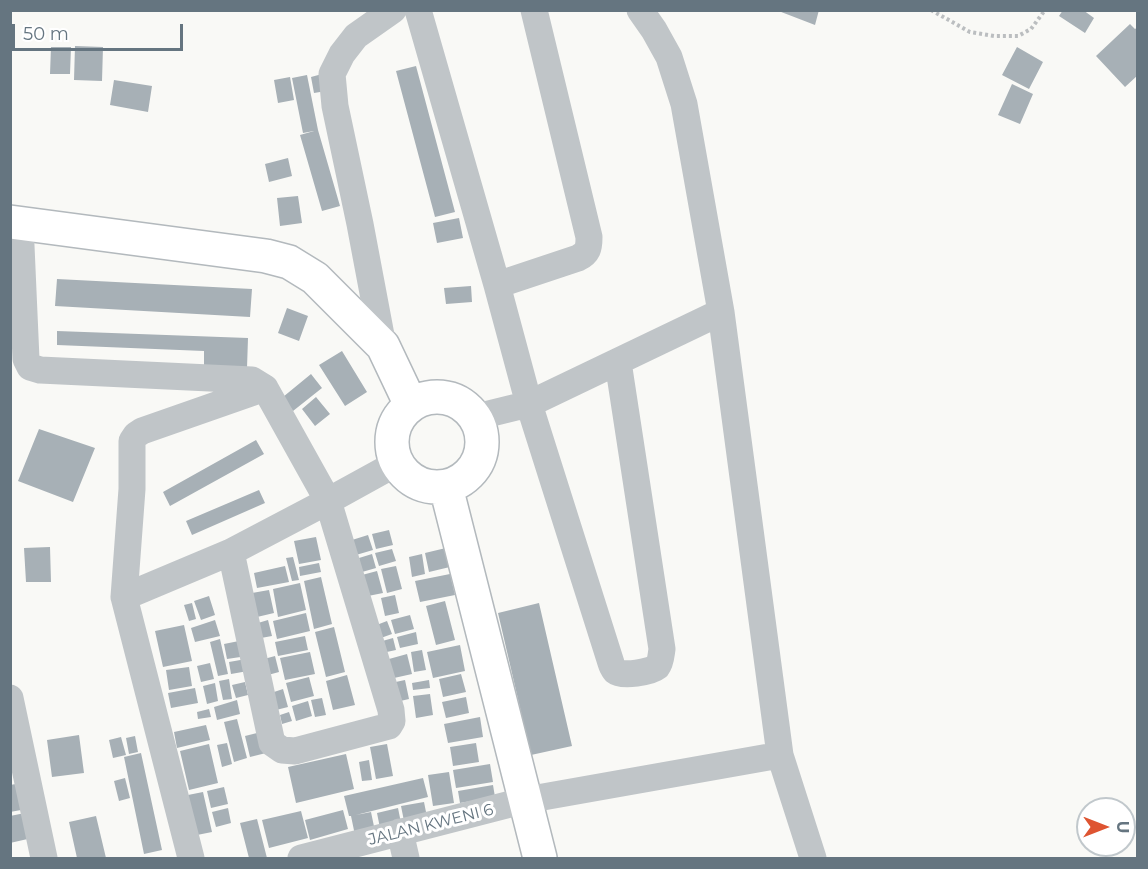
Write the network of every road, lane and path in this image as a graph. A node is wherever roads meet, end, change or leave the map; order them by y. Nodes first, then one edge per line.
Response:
1 (393, 10) edge
2 (418, 10) edge
3 (534, 10) edge
4 (640, 10) edge
5 (931, 10) edge
6 (1045, 10) edge
7 (15, 223) edge
8 (497, 285) junction
9 (721, 312) junction
10 (383, 346) junction
11 (618, 362) junction
12 (265, 388) junction
13 (530, 404) junction
14 (411, 405) junction
15 (476, 417) junction
16 (397, 463) junction
17 (446, 487) junction
18 (328, 501) junction
19 (231, 552) junction
20 (123, 597) junction
21 (10, 698) edge
22 (780, 755) junction
23 (526, 800) junction
24 (400, 832) junction
25 (44, 858) edge
26 (191, 858) edge
27 (301, 858) edge
28 (406, 858) edge
29 (540, 858) edge
30 (813, 858) edge

1 - 10 street
2 - 8 street
3 - 8 street
4 - 9 street
5 - 6 path
7 - 10 street
7 - 12 street
8 - 13 street
9 - 11 street
9 - 22 street
10 - 14 street
11 - 13 street
11 - 13 street
12 - 18 street
12 - 20 street
13 - 15 street
14 - 15 street
14 - 16 street
15 - 17 street
16 - 17 street
16 - 18 street
17 - 23 street
18 - 19 street
18 - 19 street
19 - 20 street
20 - 26 street
21 - 25 street
22 - 23 street, JALAN KWENI 6
22 - 30 street
23 - 24 street, JALAN KWENI 6
23 - 29 street
24 - 27 street, JALAN KWENI 6
24 - 28 street

